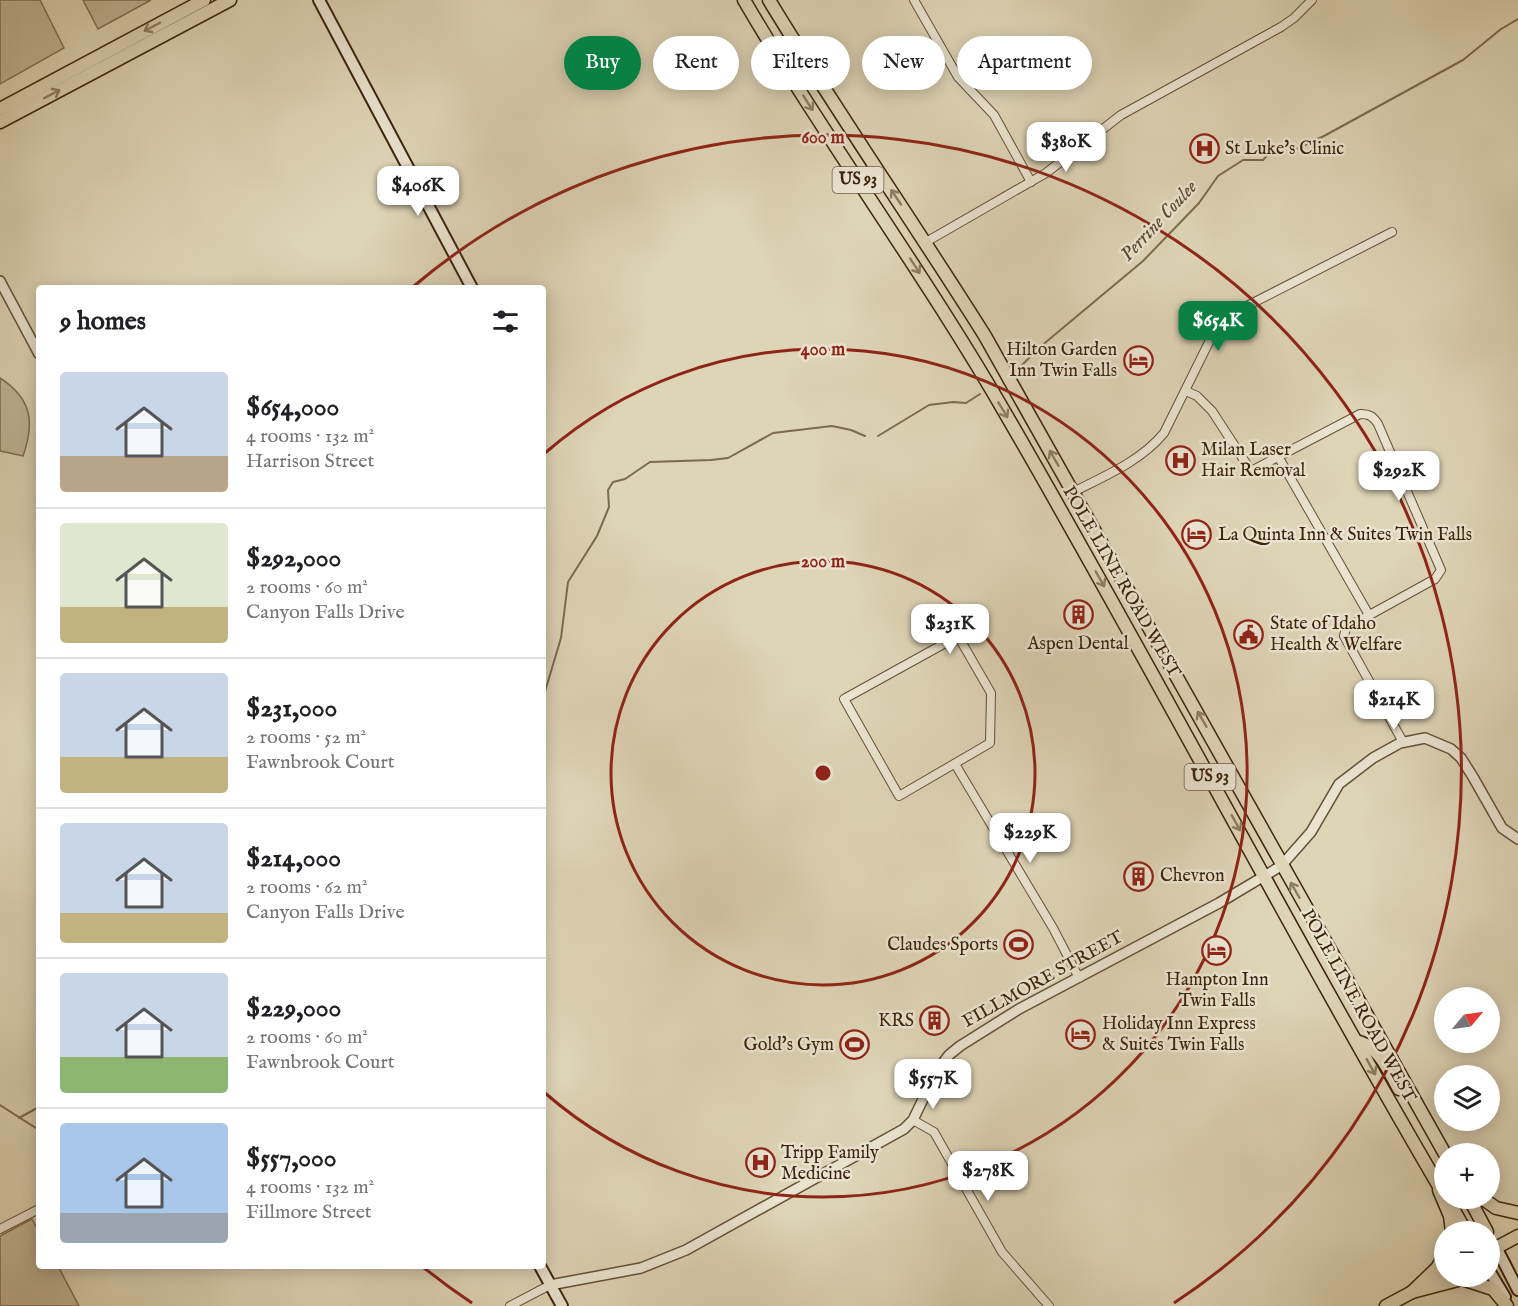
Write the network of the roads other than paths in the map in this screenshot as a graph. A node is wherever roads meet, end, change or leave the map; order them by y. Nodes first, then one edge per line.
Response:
1 (204, 0) edge
2 (230, 0) edge
3 (320, 0) edge
4 (744, 0) edge
5 (769, 0) edge
6 (914, 0) edge
7 (1312, 0) edge
8 (0, 109) edge
9 (0, 122) edge
10 (1031, 182) junction
11 (1392, 232) dead end
12 (926, 242) junction
13 (0, 281) edge
14 (470, 285) edge
15 (36, 348) edge
16 (1186, 391) junction
17 (1279, 458) junction
18 (1073, 492) junction
19 (1368, 615) junction
20 (1403, 742) junction
21 (955, 764) junction
22 (1518, 839) edge
23 (1281, 866) junction
24 (1265, 876) junction
25 (1308, 954) junction
26 (1079, 978) junction
27 (1380, 1039) junction
28 (1356, 1041) junction
29 (913, 1120) junction
30 (1432, 1130) junction
31 (1439, 1143) edge
32 (1428, 1167) junction
33 (1434, 1178) edge
34 (1500, 1209) edge
35 (36, 1211) edge
36 (1518, 1213) edge
37 (1451, 1221) edge
38 (0, 1229) edge
39 (1518, 1236) edge
40 (1500, 1242) edge
41 (1500, 1259) edge
42 (542, 1269) edge
43 (1434, 1271) edge
44 (1434, 1280) edge
45 (550, 1285) junction
46 (1498, 1287) edge
47 (1518, 1290) edge
48 (1412, 1292) junction
49 (510, 1306) edge
50 (562, 1306) edge
51 (1049, 1306) edge
52 (1386, 1306) edge
53 (1508, 1306) edge

1 -> 8 main road
9 -> 2 main road
3 - 14 main road
4 -> 24 main road, POLE LINE ROAD WEST / US 93
12 -> 5 main road, POLE LINE ROAD WEST / US 93
6 - 10 street
7 - 10 street
10 - 12 street
11 - 16 street
18 -> 12 main road, POLE LINE ROAD WEST / US 93
13 - 15 street
16 - 17 street
16 - 18 street
17 - 19 street
17 - 19 street
23 -> 18 main road, POLE LINE ROAD WEST / US 93
19 - 20 street
20 - 22 street, FILLMORE STREET
20 - 23 street, FILLMORE STREET
21 - 21 street
21 - 26 street
23 - 24 street, FILLMORE STREET
27 -> 23 main road, POLE LINE ROAD WEST / US 93
24 - 25 main road, POLE LINE ROAD WEST / US 93
24 - 26 street, FILLMORE STREET
25 - 27 main road
25 - 28 main road, POLE LINE ROAD WEST / US 93
26 - 29 street, FILLMORE STREET
27 - 30 main road, POLE LINE ROAD WEST / US 93
28 - 30 main road
28 -> 32 main road, POLE LINE ROAD WEST / US 93
29 - 45 street, FILLMORE STREET
29 - 51 street
30 - 31 main road, POLE LINE ROAD WEST / US 93
32 - 33 main road, POLE LINE ROAD WEST / US 93
32 - 37 main road
34 - 36 main road
35 - 38 street
39 - 40 main road
41 - 47 main road
42 - 45 main road
43 - 48 main road
44 - 48 main road
45 - 49 street, FILLMORE STREET
45 - 50 main road
46 - 53 main road
48 - 52 main road
48 - 53 main road

